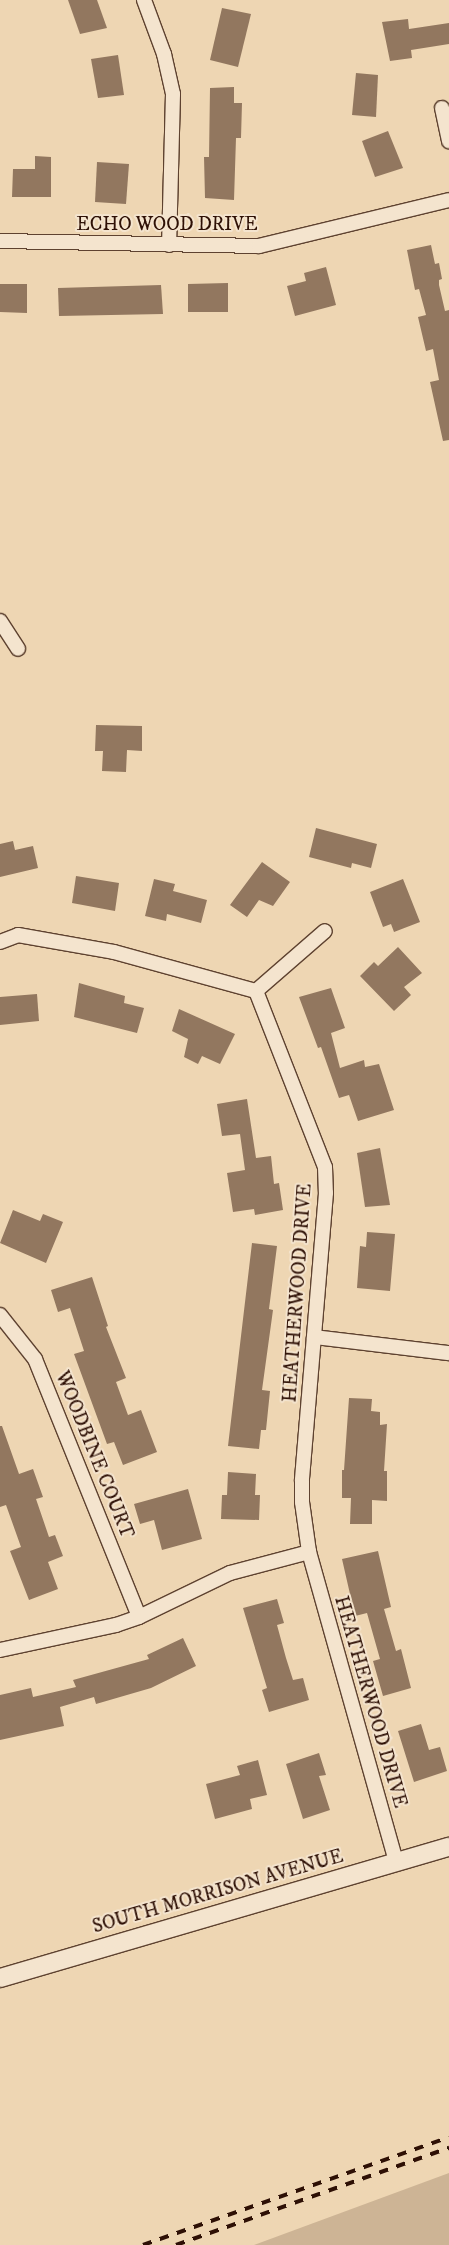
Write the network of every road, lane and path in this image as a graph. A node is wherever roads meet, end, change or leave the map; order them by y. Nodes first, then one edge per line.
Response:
1 (145, 0) edge
2 (442, 108) dead end
3 (449, 141) edge
4 (449, 200) edge
5 (0, 241) edge
6 (169, 244) junction
7 (0, 621) edge
8 (18, 649) dead end
9 (325, 931) dead end
10 (0, 942) edge
11 (256, 992) junction
12 (0, 1315) edge
13 (314, 1337) junction
14 (449, 1353) edge
15 (309, 1552) junction
16 (139, 1617) junction
17 (0, 1650) edge
18 (449, 1846) edge
19 (396, 1862) junction
20 (0, 1978) edge

1 - 6 street
2 - 3 street
4 - 6 street, ECHO WOOD DRIVE
5 - 6 street, ECHO WOOD DRIVE
7 - 8 street
9 - 11 street
10 - 11 street
11 - 13 street, HEATHERWOOD DRIVE
12 - 16 street, WOODBINE COURT
13 - 14 street
13 - 15 street, HEATHERWOOD DRIVE
15 - 16 street
15 - 19 street, HEATHERWOOD DRIVE
16 - 17 street
18 - 19 street, SOUTH MORRISON AVENUE
19 - 20 street, SOUTH MORRISON AVENUE

